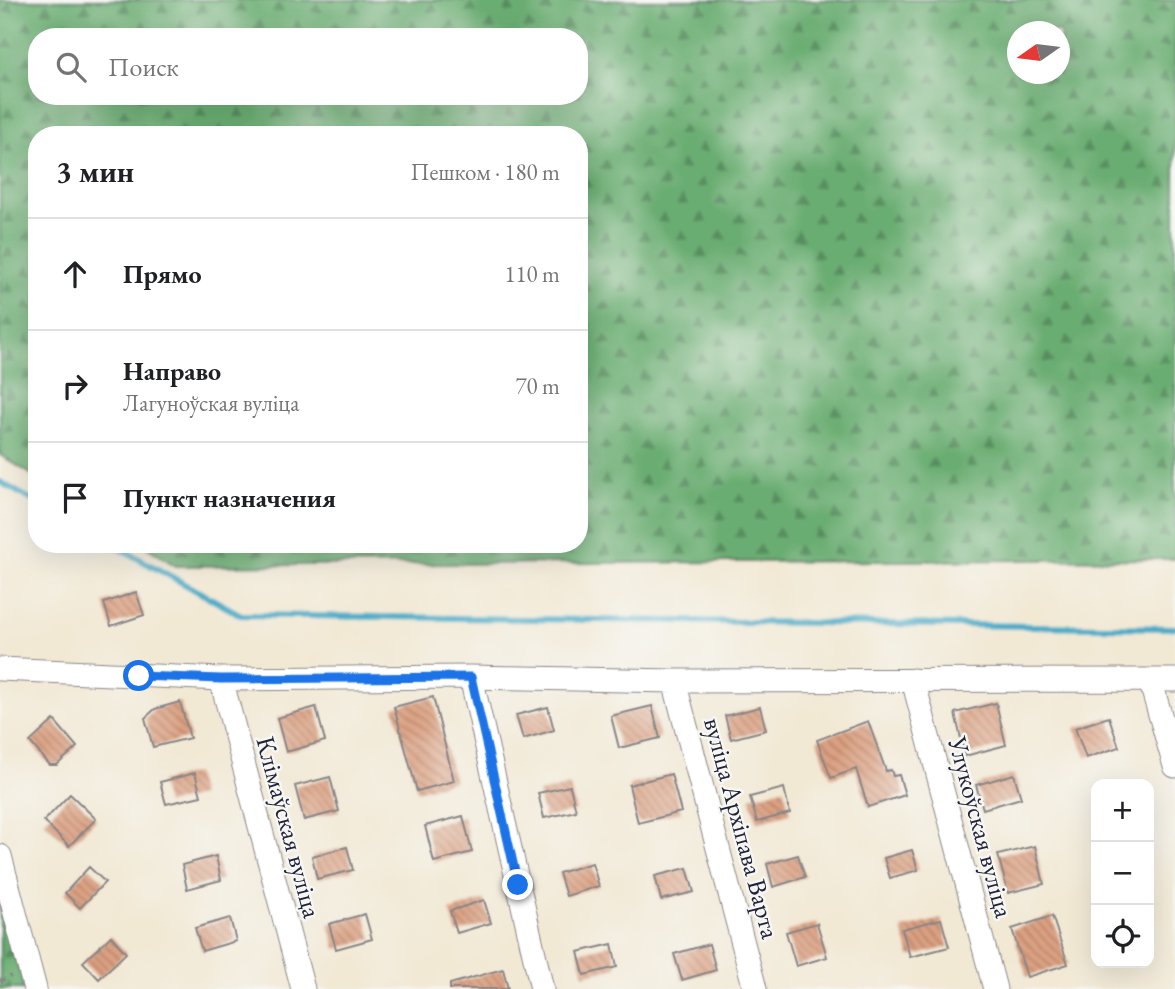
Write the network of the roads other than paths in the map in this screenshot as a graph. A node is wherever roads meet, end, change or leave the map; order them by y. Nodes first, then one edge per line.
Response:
1 (0, 669) edge
2 (471, 677) junction
3 (221, 679) junction
4 (913, 680) junction
5 (1150, 680) junction
6 (1175, 680) edge
7 (674, 681) junction
8 (1175, 766) edge
9 (0, 856) edge
10 (35, 989) edge
11 (303, 989) edge
12 (542, 989) edge
13 (755, 989) edge
14 (995, 989) edge

1 - 3 street
2 - 3 street
2 - 7 street
2 - 12 street
3 - 11 street, Клімаўская вуліца
4 - 5 street
4 - 7 street
4 - 14 street, Улукоўская вуліца
5 - 6 street
5 - 8 street
7 - 13 street, вуліца Архіпава Варта
9 - 10 street

